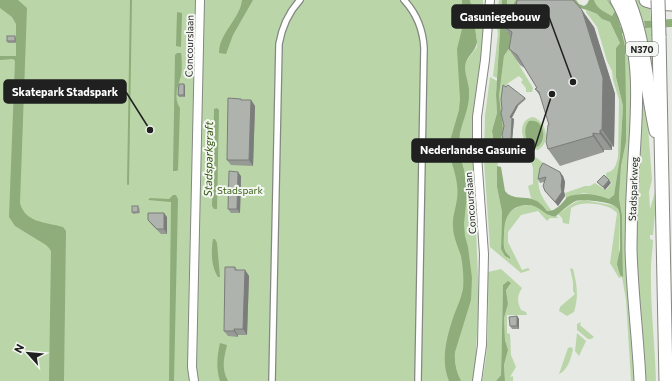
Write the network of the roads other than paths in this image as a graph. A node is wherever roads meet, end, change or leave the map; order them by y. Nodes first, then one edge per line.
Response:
1 (200, 0) edge
2 (300, 0) edge
3 (404, 0) edge
4 (490, 0) edge
5 (616, 0) edge
6 (628, 0) edge
7 (646, 0) edge
8 (658, 0) edge
9 (672, 4) edge
10 (663, 164) junction
11 (192, 380) edge
12 (272, 381) edge
13 (418, 381) edge
14 (477, 381) edge
15 (640, 381) edge
16 (666, 381) edge

1 - 11 street, Concourslaan
2 - 12 street
3 - 13 street
4 - 14 street, Concourslaan
5 - 15 main road, Stadsparkweg
6 - 10 highway, N370
7 - 9 highway
8 - 10 highway, bridge
10 - 16 highway

